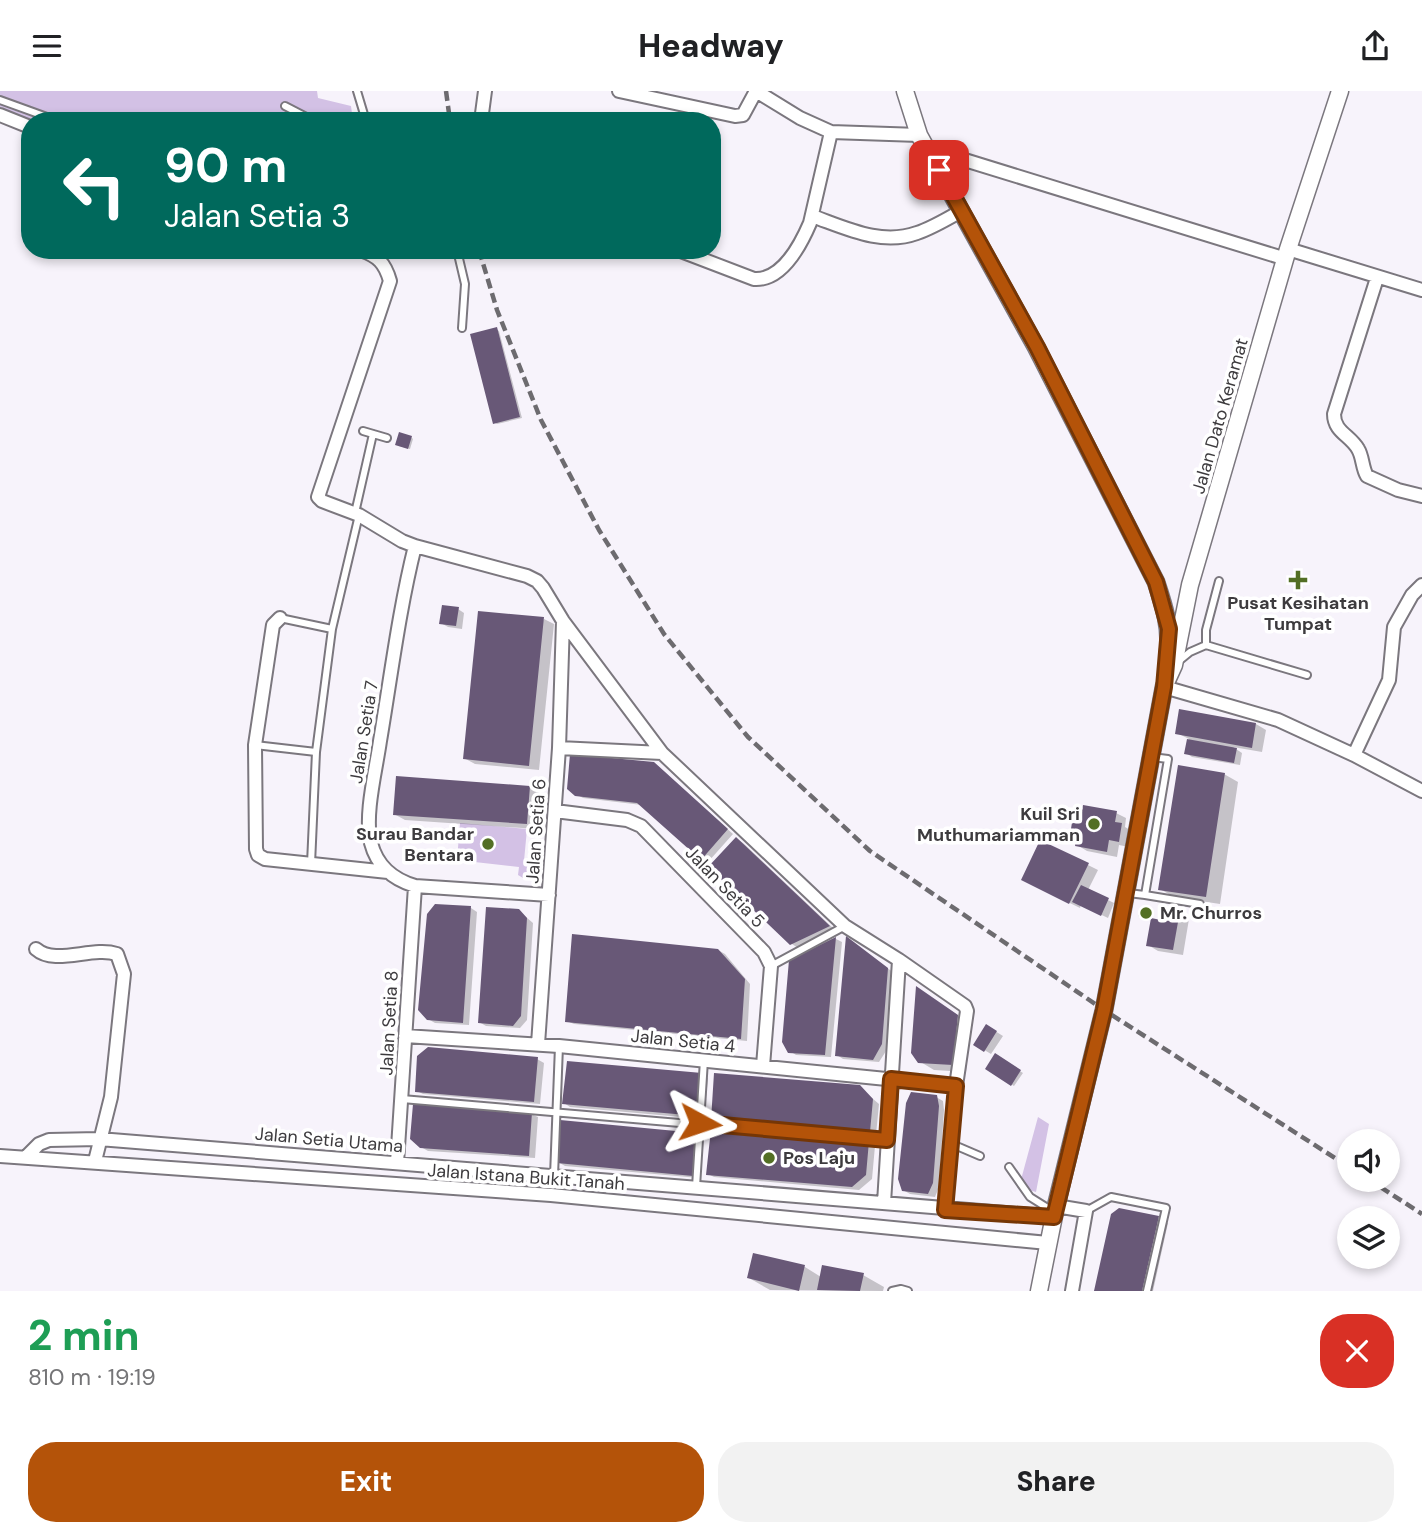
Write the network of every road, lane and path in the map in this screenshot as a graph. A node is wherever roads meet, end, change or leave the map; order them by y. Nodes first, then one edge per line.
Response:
1 (358, 91) edge
2 (485, 91) edge
3 (619, 91) edge
4 (756, 91) edge
5 (905, 91) edge
6 (1340, 91) edge
7 (0, 100) edge
8 (285, 106) dead end
9 (33, 112) edge
10 (297, 112) edge
11 (364, 112) edge
12 (482, 112) edge
13 (716, 112) edge
14 (721, 113) edge
15 (0, 115) edge
16 (21, 123) edge
17 (831, 132) junction
18 (919, 135) junction
19 (929, 149) junction
20 (961, 211) junction
21 (812, 216) junction
22 (1287, 254) junction
23 (381, 259) edge
24 (459, 259) edge
25 (700, 259) edge
26 (1377, 278) junction
27 (1422, 291) edge
28 (462, 328) dead end
29 (363, 431) dead end
30 (373, 434) junction
31 (387, 438) dead end
32 (1422, 496) edge
33 (357, 514) junction
34 (415, 545) junction
35 (1219, 581) dead end
36 (1156, 582) junction
37 (1190, 585) junction
38 (1422, 585) edge
39 (280, 618) joint
40 (563, 621) junction
41 (332, 629) junction
42 (1206, 645) junction
43 (1174, 665) junction
44 (1307, 675) dead end
45 (1164, 687) junction
46 (255, 745) junction
47 (559, 748) junction
48 (316, 751) junction
49 (663, 753) junction
50 (1354, 755) junction
51 (1150, 756) junction
52 (1422, 791) edge
53 (555, 811) junction
54 (311, 864) junction
55 (388, 872) junction
56 (415, 886) junction
57 (1126, 892) junction
58 (549, 895) junction
59 (1145, 895) junction
60 (1199, 904) dead end
61 (845, 926) junction
62 (36, 949) dead end
63 (899, 960) junction
64 (771, 966) junction
65 (405, 1036) junction
66 (538, 1044) junction
67 (559, 1046) junction
68 (704, 1060) junction
69 (763, 1066) junction
70 (891, 1079) junction
71 (956, 1086) junction
72 (402, 1099) junction
73 (557, 1112) junction
74 (700, 1123) junction
75 (99, 1139) junction
76 (887, 1140) junction
77 (950, 1143) junction
78 (0, 1156) edge
79 (980, 1156) dead end
80 (26, 1157) junction
81 (95, 1161) junction
82 (397, 1163) junction
83 (1009, 1167) dead end
84 (554, 1176) junction
85 (696, 1187) junction
86 (884, 1203) junction
87 (945, 1210) junction
88 (1055, 1212) junction
89 (1086, 1212) junction
90 (1048, 1243) junction
91 (892, 1291) edge
92 (908, 1291) edge
93 (1039, 1291) edge
94 (1072, 1291) edge
95 (1147, 1291) edge

1 - 11 lane
2 - 12 street
3 - 13 street
4 - 14 street
4 - 17 street
5 - 18 street
6 - 22 street, Jalan Dato Keramat
7 - 9 lane
8 - 10 lane
15 - 16 street
17 - 18 street
17 - 21 street
18 - 19 street
19 - 20 street
19 - 22 street
20 - 21 street
20 - 36 street
21 - 25 street
22 - 26 street
22 - 37 street, Jalan Dato Keramat
23 - 33 street
24 - 28 lane
26 - 27 street
26 - 32 street
29 - 30 lane
30 - 31 lane
30 - 33 lane
33 - 34 street
33 - 41 lane
34 - 40 street
34 - 55 street, Jalan Setia 7
35 - 42 lane
36 - 37 street
36 - 45 street
37 - 43 street, Jalan Dato Keramat
38 - 50 street
39 - 41 lane
39 - 46 street
40 - 47 street, Jalan Setia 6
40 - 49 street
41 - 48 lane
42 - 43 lane
42 - 44 lane
43 - 45 street, Jalan Dato Keramat
45 - 50 street
45 - 51 street
46 - 48 lane
46 - 54 street
47 - 49 street
47 - 53 street, Jalan Setia 6
48 - 54 lane
49 - 61 street
50 - 52 street
51 - 57 street
51 - 59 lane
53 - 58 street, Jalan Setia 6
53 - 64 street, Jalan Setia 5
54 - 55 street
55 - 56 street
56 - 58 street
56 - 65 street, Jalan Setia 8
57 - 59 lane
57 - 88 street
58 - 66 street, Jalan Setia 6
59 - 60 lane
61 - 63 street
61 - 64 lane
62 - 75 street
63 - 70 street
63 - 71 street
64 - 69 street
65 - 66 street, Jalan Setia 4
65 - 72 street, Jalan Setia 8
66 - 67 street, Jalan Setia 4
67 - 68 street, Jalan Setia 4
67 - 73 lane
68 - 69 street, Jalan Setia 4
68 - 74 lane
69 - 70 street, Jalan Setia 4
70 - 71 street, Jalan Setia 4
70 - 76 street
71 - 77 street
72 - 73 lane
72 - 82 street, Jalan Setia 8
73 - 74 lane
73 - 84 lane
74 - 76 lane
74 - 85 lane
75 - 80 street, Jalan Setia Utama
75 - 81 street
75 - 82 street, Jalan Setia Utama
76 - 86 street
77 - 79 lane
77 - 87 street
78 - 80 street, Jalan Istana Bukit Tanah
80 - 81 street, Jalan Istana Bukit Tanah
81 - 90 street, Jalan Istana Bukit Tanah
82 - 84 street, Jalan Setia Utama
83 - 88 lane
84 - 85 street, Jalan Setia Utama
85 - 86 street, Jalan Setia Utama
86 - 87 street, Jalan Setia Utama
87 - 88 street, Jalan Setia Utama
88 - 89 street, Jalan Setia Utama
88 - 90 street
89 - 94 street
89 - 95 lane
90 - 93 street
91 - 92 lane

